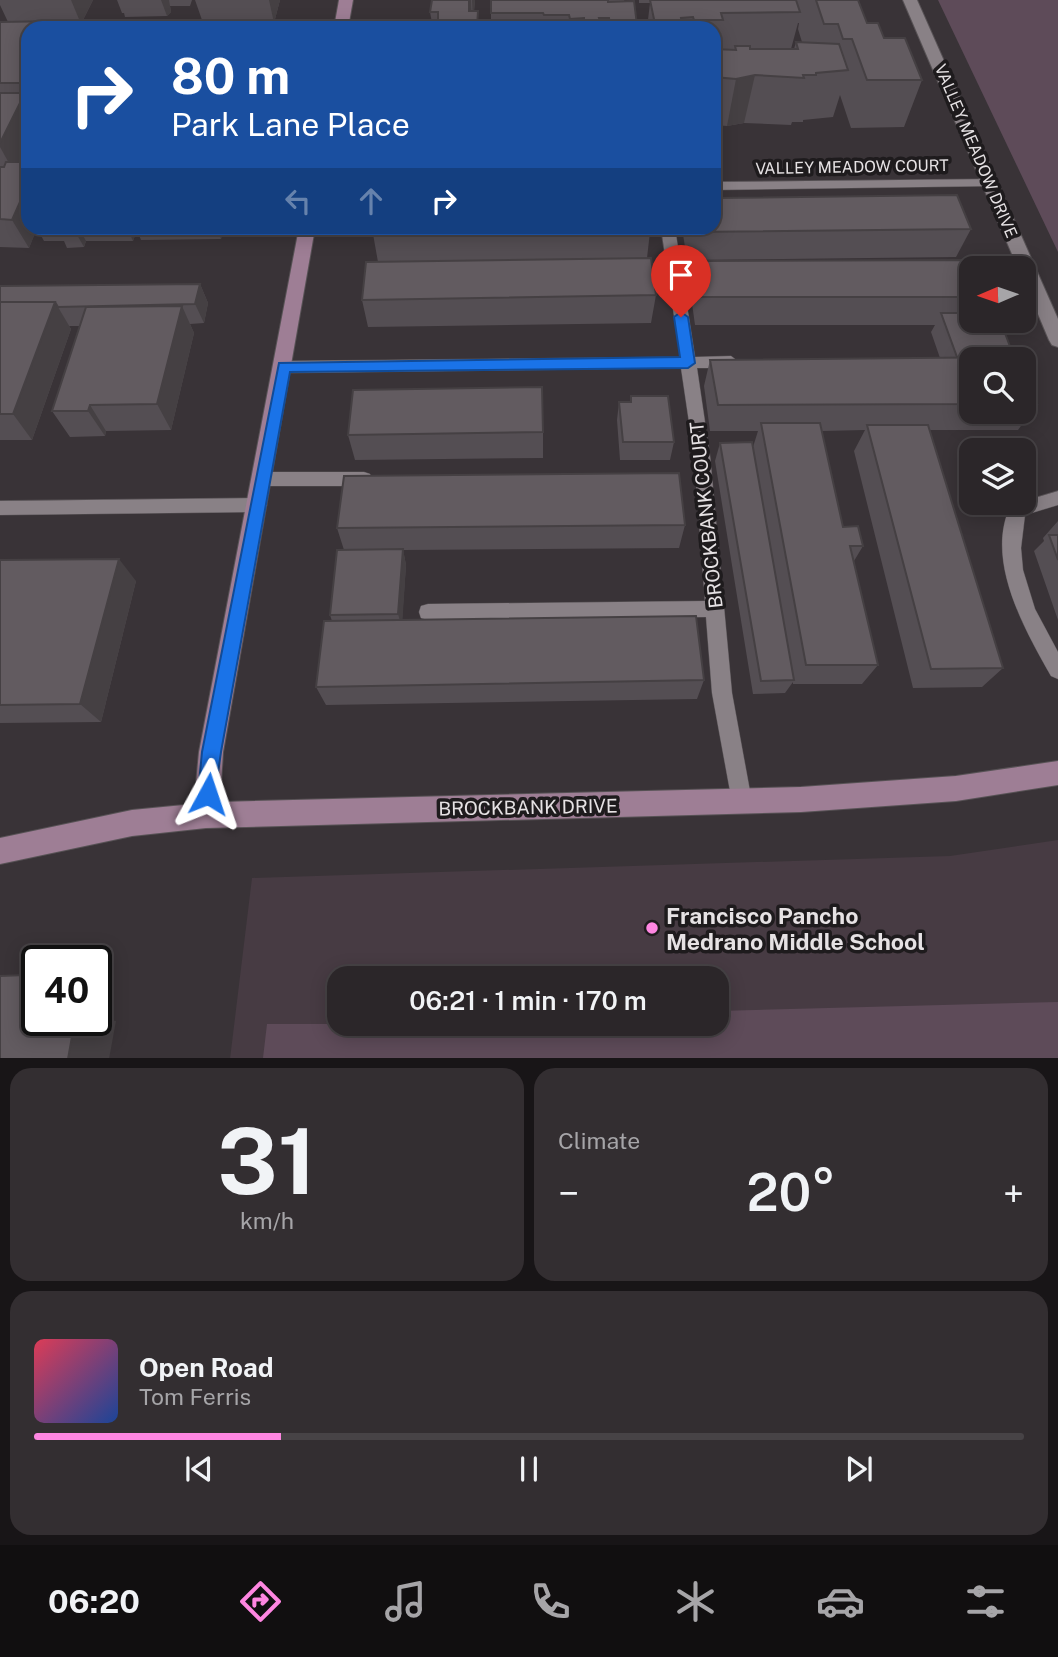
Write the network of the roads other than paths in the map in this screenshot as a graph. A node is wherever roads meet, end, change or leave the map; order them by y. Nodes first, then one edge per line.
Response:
1 (346, 0) edge
2 (910, 0) edge
3 (342, 21) edge
4 (990, 183) junction
5 (721, 186) edge
6 (306, 235) edge
7 (669, 235) edge
8 (1058, 340) edge
9 (741, 362) edge
10 (688, 363) junction
11 (284, 367) junction
12 (263, 479) junction
13 (382, 479) edge
14 (1058, 498) edge
15 (258, 505) junction
16 (0, 508) edge
17 (715, 609) junction
18 (428, 612) dead end
19 (1058, 670) edge
20 (1058, 773) edge
21 (742, 802) junction
22 (206, 815) junction
23 (0, 851) edge

1 - 3 street
2 - 4 street, VALLEY MEADOW DRIVE
4 - 5 lane, VALLEY MEADOW COURT
4 - 8 street, VALLEY MEADOW DRIVE
6 - 11 street
7 - 10 lane, BROCKBANK COURT
9 - 10 lane
10 - 11 lane
10 - 17 lane, BROCKBANK COURT
11 - 12 street
12 - 13 lane
12 - 15 street
14 - 19 lane
15 - 16 lane
15 - 22 street
17 - 18 lane
17 - 21 lane, BROCKBANK COURT
20 - 21 street, BROCKBANK DRIVE
21 - 22 street, BROCKBANK DRIVE
22 - 23 street, BROCKBANK DRIVE

